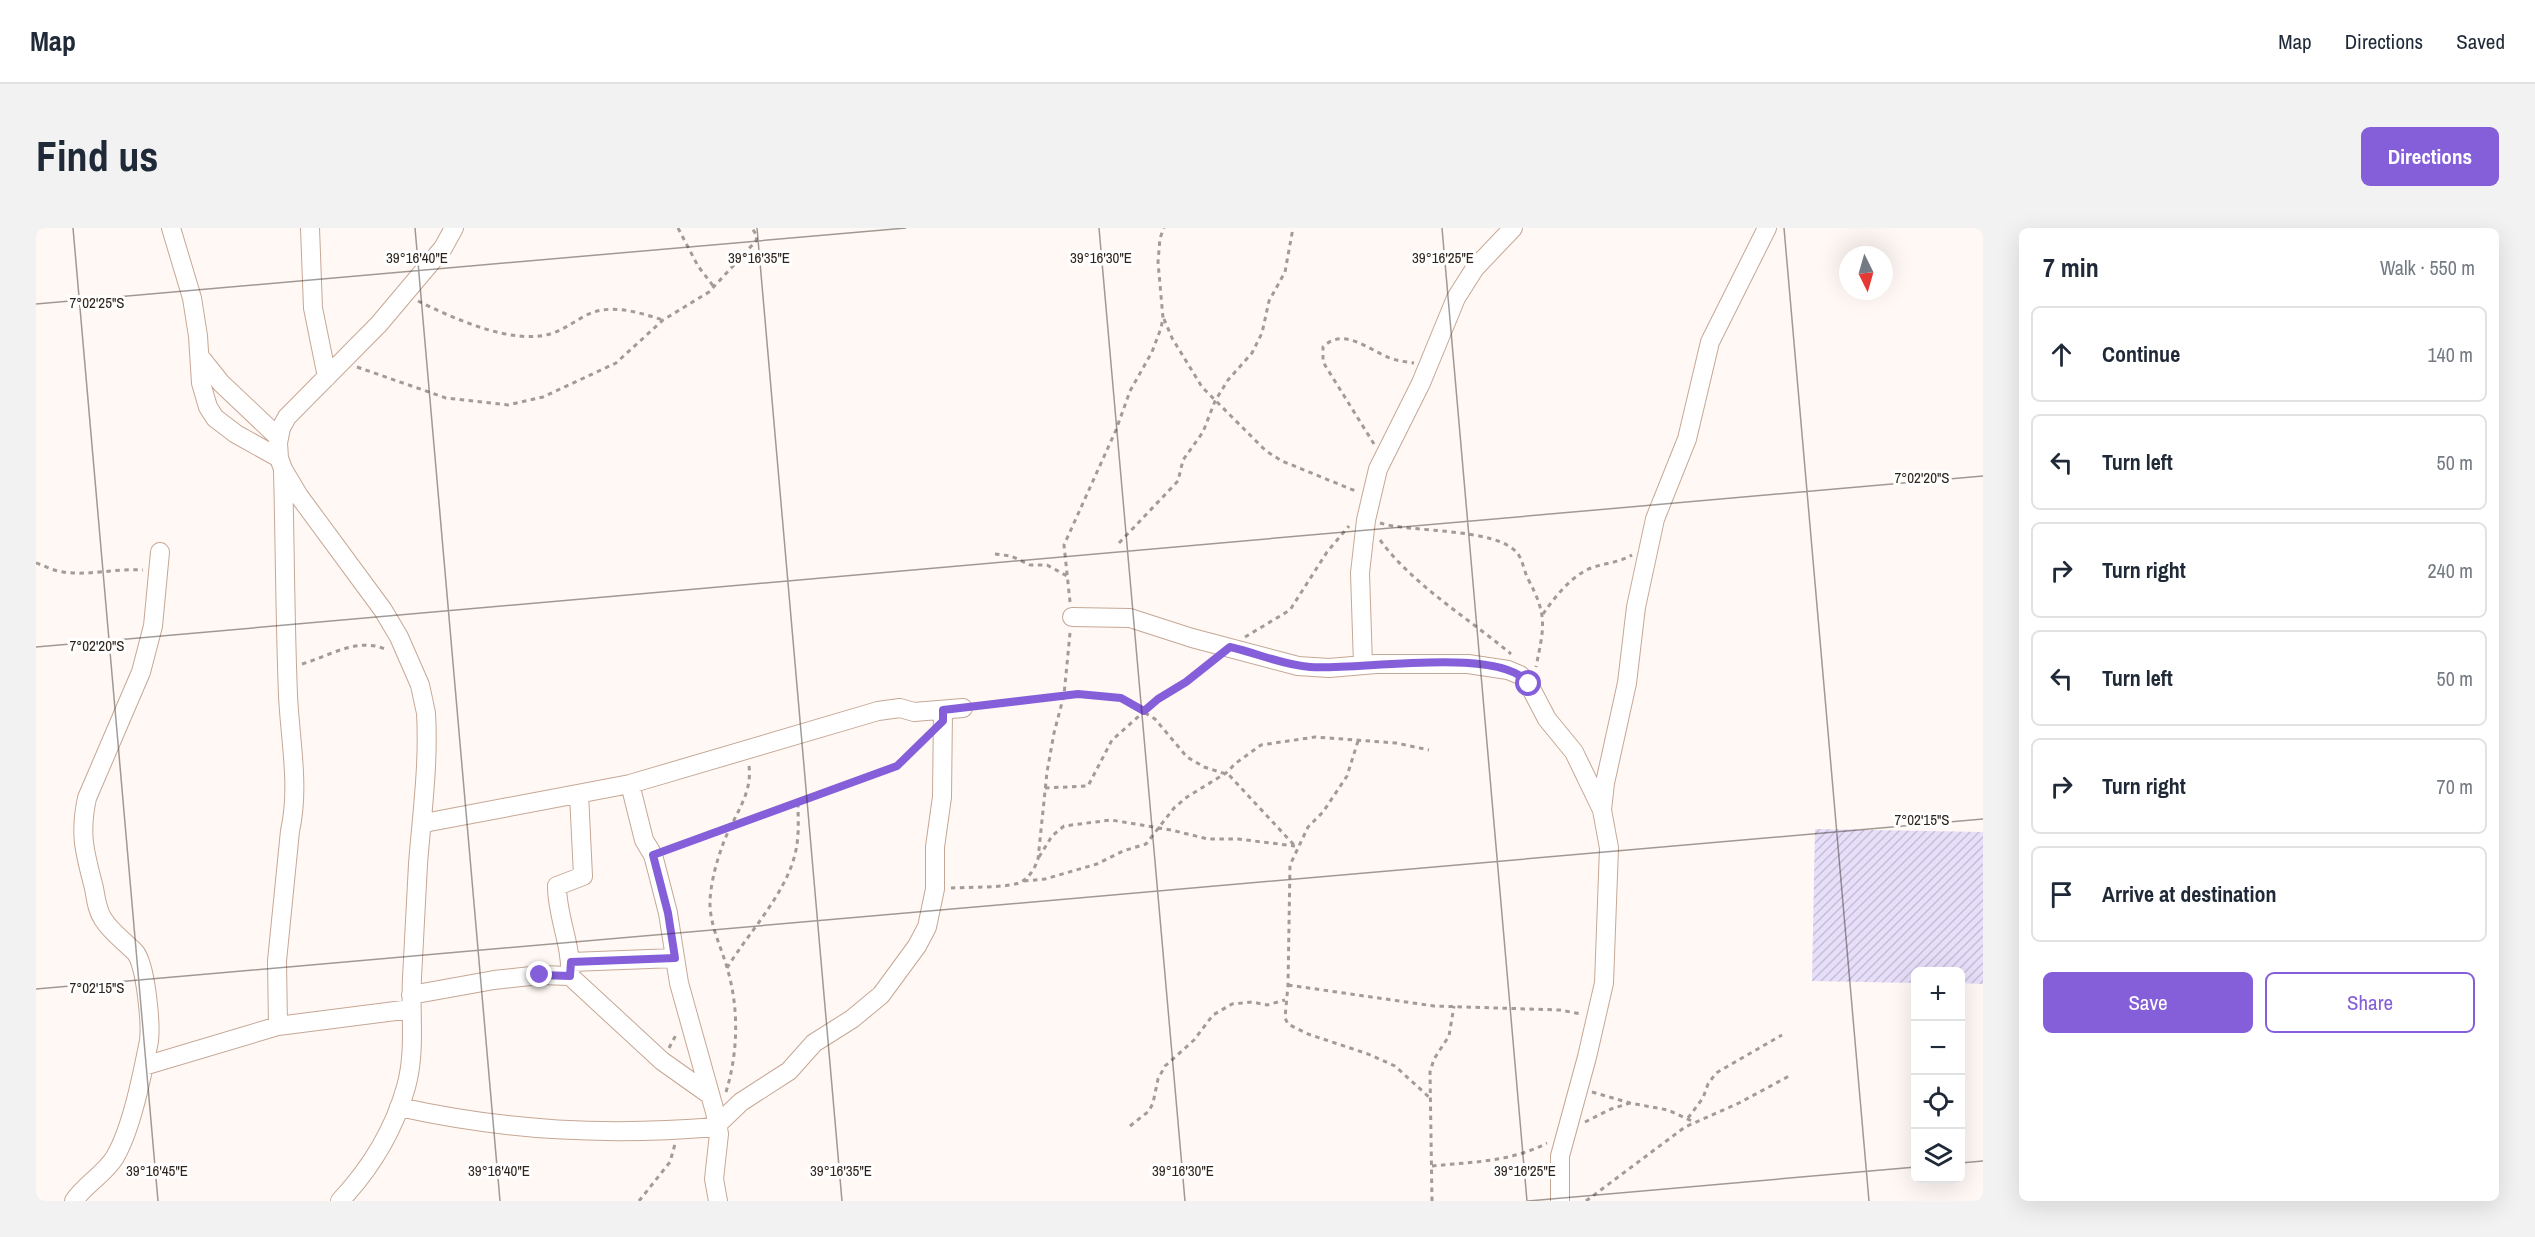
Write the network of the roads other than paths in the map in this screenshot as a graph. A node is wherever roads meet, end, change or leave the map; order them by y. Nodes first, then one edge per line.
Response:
1 (171, 228) edge
2 (310, 228) edge
3 (454, 228) edge
4 (1513, 228) edge
5 (1767, 228) edge
6 (201, 358) junction
7 (327, 377) junction
8 (278, 437) junction
9 (281, 463) junction
10 (160, 552) dead end
11 (1072, 617) road end
12 (1363, 665) junction
13 (963, 708) road end
14 (943, 716) junction
15 (630, 784) junction
16 (579, 794) junction
17 (1602, 810) junction
18 (424, 823) junction
19 (675, 958) junction
20 (570, 969) junction
21 (411, 1002) junction
22 (278, 1026) junction
23 (144, 1066) junction
24 (399, 1107) junction
25 (715, 1115) junction
26 (74, 1201) edge
27 (340, 1201) edge
28 (718, 1201) edge
29 (1560, 1201) edge

1 - 6 street
2 - 7 street
3 - 7 street
4 - 12 street
5 - 17 street
6 - 8 street
6 - 9 street
7 - 8 street
8 - 9 street
9 - 18 street
9 - 22 street
10 - 23 street
11 - 12 street
12 - 17 street
13 - 14 street
14 - 15 street
14 - 25 street
15 - 16 street
15 - 19 street
16 - 18 street
16 - 20 street
17 - 29 street
18 - 21 street
19 - 20 street
19 - 25 street
20 - 21 street
20 - 25 street
21 - 22 street
21 - 24 street
22 - 23 street
23 - 26 street
24 - 25 street
24 - 27 street
25 - 28 street

